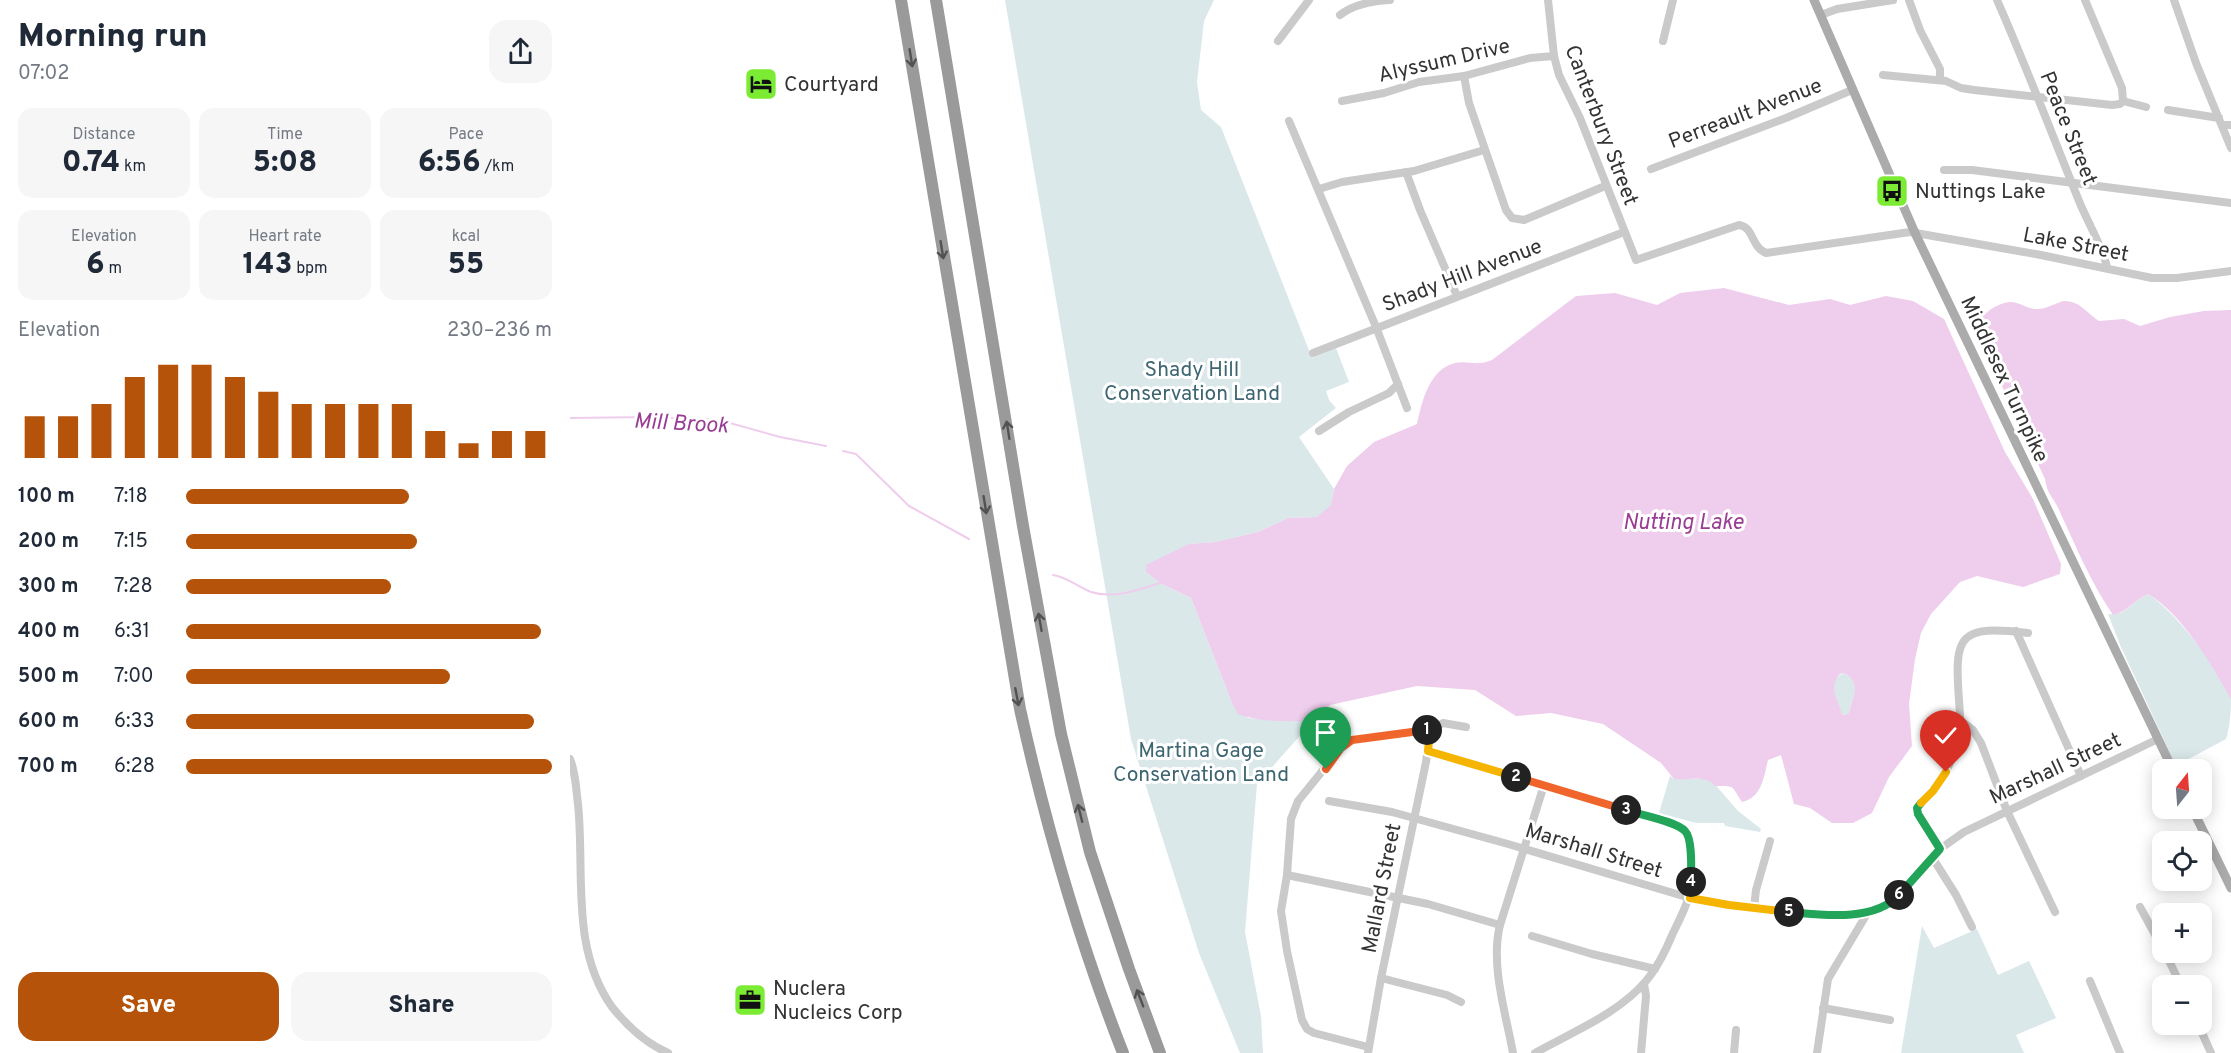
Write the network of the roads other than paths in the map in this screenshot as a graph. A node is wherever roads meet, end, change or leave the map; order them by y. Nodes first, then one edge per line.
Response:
1 (901, 0) edge
2 (936, 0) edge
3 (1309, 0) edge
4 (1389, 0) edge
5 (1548, 0) edge
6 (1673, 0) edge
7 (1814, 0) edge
8 (1893, 0) edge
9 (1909, 0) edge
10 (1997, 0) edge
11 (2085, 0) edge
12 (2174, 0) edge
13 (1340, 15) dead end
14 (1821, 15) junction
15 (1278, 41) dead end
16 (1663, 41) dead end
17 (1554, 56) junction
18 (1883, 75) dead end
19 (1464, 76) junction
20 (1940, 80) junction
21 (1852, 90) junction
22 (2037, 97) junction
23 (1342, 101) dead end
24 (2123, 101) junction
25 (2146, 107) dead end
26 (2168, 110) dead end
27 (1289, 121) dead end
28 (2220, 122) junction
29 (2231, 125) edge
30 (2231, 148) edge
31 (1484, 150) junction
32 (1651, 169) dead end
33 (1944, 170) dead end
34 (1406, 172) junction
35 (2072, 184) junction
36 (1605, 186) junction
37 (1319, 189) junction
38 (2231, 203) edge
39 (1624, 232) junction
40 (1915, 233) junction
41 (1636, 260) joint
42 (2107, 268) junction
43 (2231, 272) edge
44 (1457, 296) junction
45 (1376, 327) junction
46 (1313, 353) dead end
47 (1398, 384) junction
48 (1407, 408) dead end
49 (1319, 431) dead end
50 (2016, 632) junction
51 (2028, 633) dead end
52 (1960, 721) junction
53 (1466, 727) dead end
54 (1430, 730) junction
55 (2158, 740) junction
56 (1428, 751) junction
57 (570, 759) edge
58 (2168, 759) edge
59 (2081, 776) junction
60 (1544, 785) junction
61 (1329, 801) dead end
62 (2007, 811) junction
63 (1414, 818) junction
64 (2197, 819) edge
65 (1770, 841) dead end
66 (1525, 849) junction
67 (1940, 849) junction
68 (1932, 857) junction
69 (1287, 875) junction
70 (2231, 888) edge
71 (1398, 897) junction
72 (1690, 898) junction
73 (2140, 907) dead end
74 (1754, 908) junction
75 (1868, 912) junction
76 (2055, 912) dead end
77 (1500, 925) junction
78 (1972, 927) dead end
79 (2152, 929) edge
80 (1532, 936) dead end
81 (1655, 969) junction
82 (1381, 978) junction
83 (2090, 981) dead end
84 (1644, 984) junction
85 (1461, 1002) dead end
86 (1824, 1008) junction
87 (1890, 1020) dead end
88 (1736, 1030) dead end
89 (2203, 1035) edge
90 (1368, 1050) edge
91 (668, 1053) edge
92 (1123, 1053) edge
93 (1160, 1053) edge
94 (1513, 1053) edge
95 (1535, 1053) edge
96 (1641, 1053) edge
97 (1734, 1053) edge
98 (1817, 1053) edge
99 (2120, 1053) edge
100 (2211, 1053) edge

1 -> 92 highway
93 -> 2 highway
3 - 15 street
4 - 13 street
5 - 17 street, Canterbury Street
6 - 16 street
7 - 14 main road, Middlesex Turnpike
8 - 14 street
9 - 20 street
10 - 22 street, Peace Street
11 - 24 street
12 - 28 street
14 - 21 main road, Middlesex Turnpike
17 - 19 street, Alyssum Drive
17 - 36 street, Canterbury Street
18 - 20 street
19 - 23 street, Alyssum Drive
19 - 31 street
20 - 22 street
21 - 32 street, Perreault Avenue
21 - 40 main road, Middlesex Turnpike
22 - 24 street
22 - 35 street, Peace Street
24 - 25 street
26 - 28 street
27 - 37 street
28 - 29 street
28 - 30 street
31 - 34 street
31 - 36 street
33 - 35 street
34 - 37 street
34 - 44 street
35 - 38 street
35 - 42 street, Peace Street
36 - 39 street, Canterbury Street
37 - 45 street
39 - 41 street, Canterbury Street
39 - 44 street, Shady Hill Avenue
40 - 41 street, Lake Street
40 - 42 street, Lake Street
40 - 55 main road, Middlesex Turnpike
42 - 43 street, Lake Street
44 - 45 street, Shady Hill Avenue
45 - 46 street, Shady Hill Avenue
45 - 47 street
47 - 48 street
47 - 49 street
50 - 51 street
50 - 52 street
50 - 59 street
52 - 62 street
52 - 67 street
53 - 54 street
54 - 56 street, Mallard Street
54 - 69 street
55 - 58 main road, Middlesex Turnpike
55 - 59 street, Marshall Street
56 - 60 street
56 - 63 street, Mallard Street
57 - 91 street
59 - 62 street, Marshall Street
60 - 66 street
60 - 72 street
61 - 63 street, Marshall Street
62 - 67 street, Marshall Street
62 - 76 street
63 - 66 street, Marshall Street
63 - 71 street, Mallard Street
64 - 70 main road
65 - 74 street
66 - 72 street, Marshall Street
66 - 77 street
67 - 68 street, Marshall Street
68 - 75 street, Marshall Street
68 - 78 street
69 - 71 street
69 - 90 street
71 - 77 street
71 - 82 street, Mallard Street
72 - 74 street, Marshall Street
72 - 81 street
73 - 79 street
74 - 75 street, Marshall Street
75 - 86 street
77 - 94 street
80 - 81 street
81 - 84 street
82 - 85 street
82 - 90 street, Mallard Street
83 - 99 street
84 - 95 street
84 - 96 street
86 - 87 street
86 - 98 street
88 - 97 street
89 - 100 street

